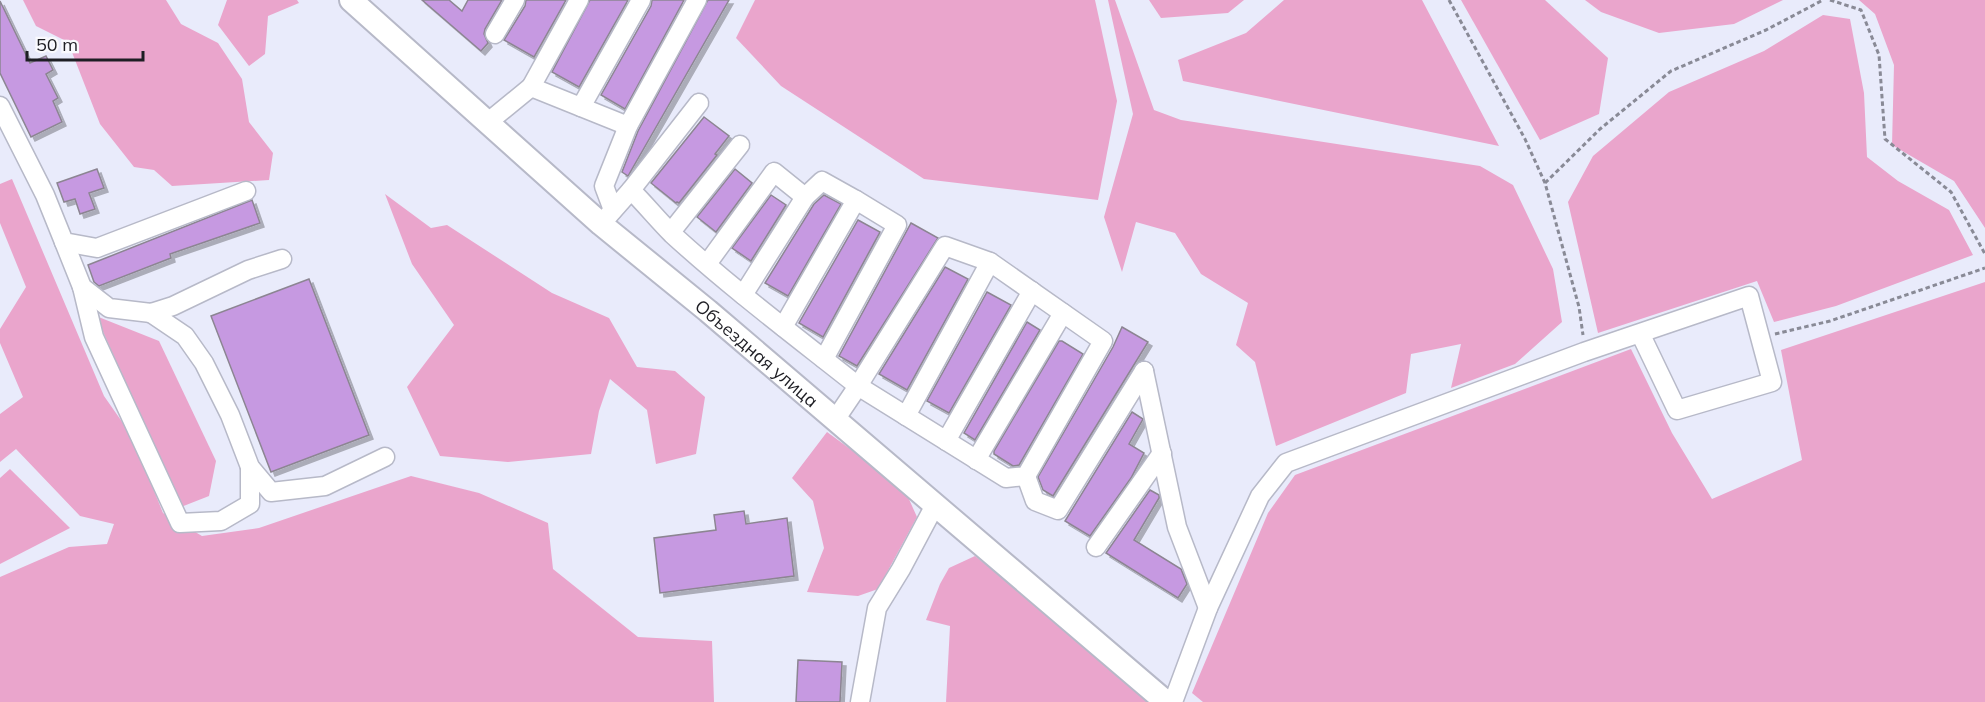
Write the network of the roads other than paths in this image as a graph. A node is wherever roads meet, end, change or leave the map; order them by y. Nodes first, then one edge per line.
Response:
1 (351, 0) edge
2 (515, 0) edge
3 (579, 0) edge
4 (641, 0) edge
5 (698, 0) edge
6 (495, 34) dead end
7 (531, 87) junction
8 (699, 103) dead end
9 (0, 106) edge
10 (580, 107) junction
11 (487, 123) junction
12 (628, 126) junction
13 (740, 145) dead end
14 (631, 190) junction
15 (246, 191) dead end
16 (805, 197) junction
17 (856, 200) junction
18 (607, 217) junction
19 (671, 232) junction
20 (64, 242) junction
21 (282, 259) dead end
22 (990, 262) junction
23 (707, 264) junction
24 (82, 287) junction
25 (1032, 291) junction
26 (744, 295) junction
27 (151, 313) junction
28 (1063, 313) junction
29 (783, 327) junction
30 (1640, 333) junction
31 (824, 358) junction
32 (858, 386) junction
33 (906, 416) junction
34 (835, 420) junction
35 (946, 441) junction
36 (1162, 453) junction
37 (385, 457) dead end
38 (976, 460) junction
39 (250, 467) junction
40 (1026, 476) junction
41 (935, 506) junction
42 (1096, 547) dead end
43 (1208, 608) junction
44 (860, 702) edge
45 (1166, 702) edge
46 (1173, 702) edge

1 - 11 main road, Объездная улица
2 - 6 lane
3 - 7 lane
4 - 10 lane
5 - 12 lane
7 - 10 lane
7 - 11 lane
8 - 14 lane
9 - 20 lane
10 - 12 lane
11 - 18 main road, Объездная улица
12 - 18 lane
13 - 19 lane
14 - 18 lane
14 - 19 lane
15 - 20 lane
16 - 17 lane
16 - 23 lane
16 - 26 lane
17 - 29 lane
17 - 31 lane
18 - 34 main road, Объездная улица
19 - 23 lane
20 - 24 lane
21 - 27 lane
22 - 25 lane
22 - 32 lane
22 - 33 lane
23 - 26 lane
24 - 27 lane
24 - 39 lane
25 - 28 lane
25 - 35 lane
26 - 29 lane
27 - 39 lane
28 - 38 lane
28 - 40 lane
29 - 31 lane
30 - 30 lane
30 - 43 lane
31 - 32 lane
32 - 33 lane
32 - 34 lane
33 - 35 lane
34 - 41 main road, Объездная улица
35 - 38 lane
36 - 40 lane
36 - 42 lane
36 - 43 lane
37 - 39 lane
38 - 40 lane
41 - 44 lane
41 - 45 main road, Объездная улица
43 - 46 lane

